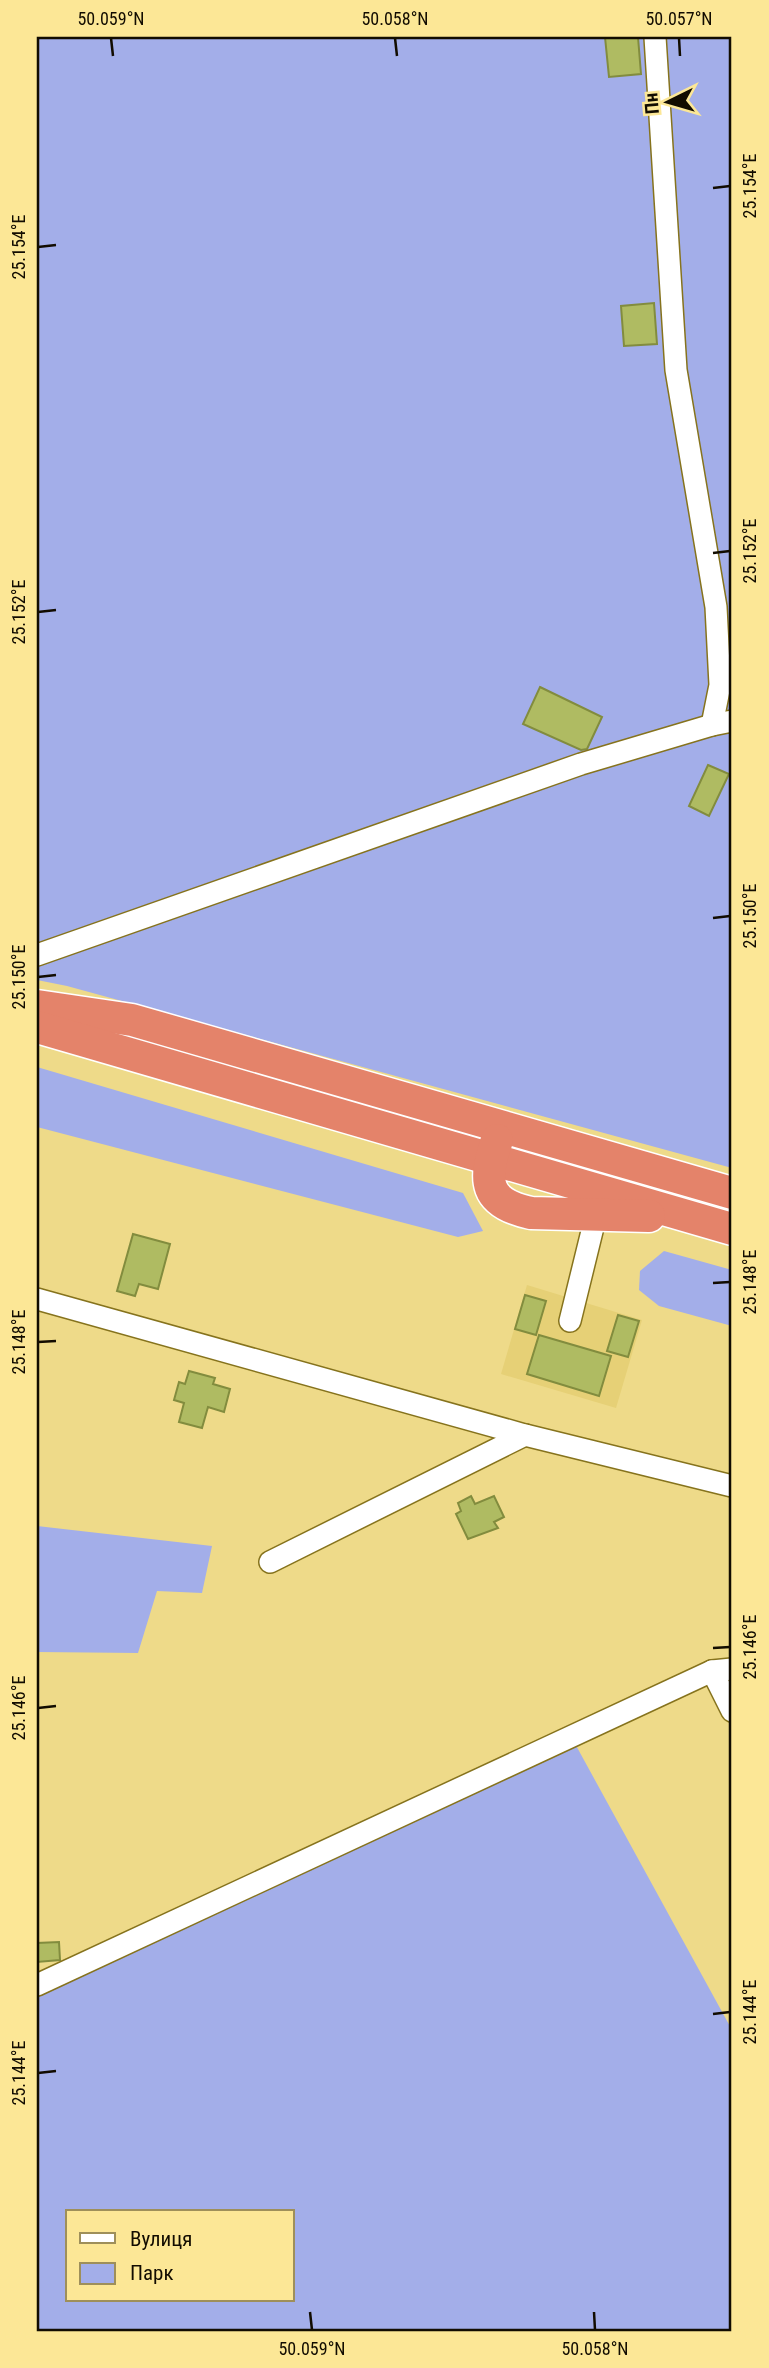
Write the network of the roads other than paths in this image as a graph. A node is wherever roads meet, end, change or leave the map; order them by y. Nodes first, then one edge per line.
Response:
1 (655, 37) edge
2 (722, 723) edge
3 (37, 955) edge
4 (37, 1006) edge
5 (37, 1027) edge
6 (502, 1125) junction
7 (491, 1158) junction
8 (732, 1193) edge
9 (596, 1214) junction
10 (693, 1217) junction
11 (732, 1229) edge
12 (37, 1299) edge
13 (570, 1321) dead end
14 (525, 1435) junction
15 (732, 1486) edge
16 (270, 1562) dead end
17 (722, 1670) edge
18 (732, 1711) edge
19 (37, 1985) edge

1 - 2 street
2 - 3 street
4 - 6 highway
5 - 7 highway
6 - 7 highway
6 - 8 highway
7 - 9 highway
7 - 10 highway
9 - 10 highway
9 - 13 street
10 - 11 highway
12 - 14 street
14 - 15 street
14 - 16 street
17 - 18 street
17 - 19 street

